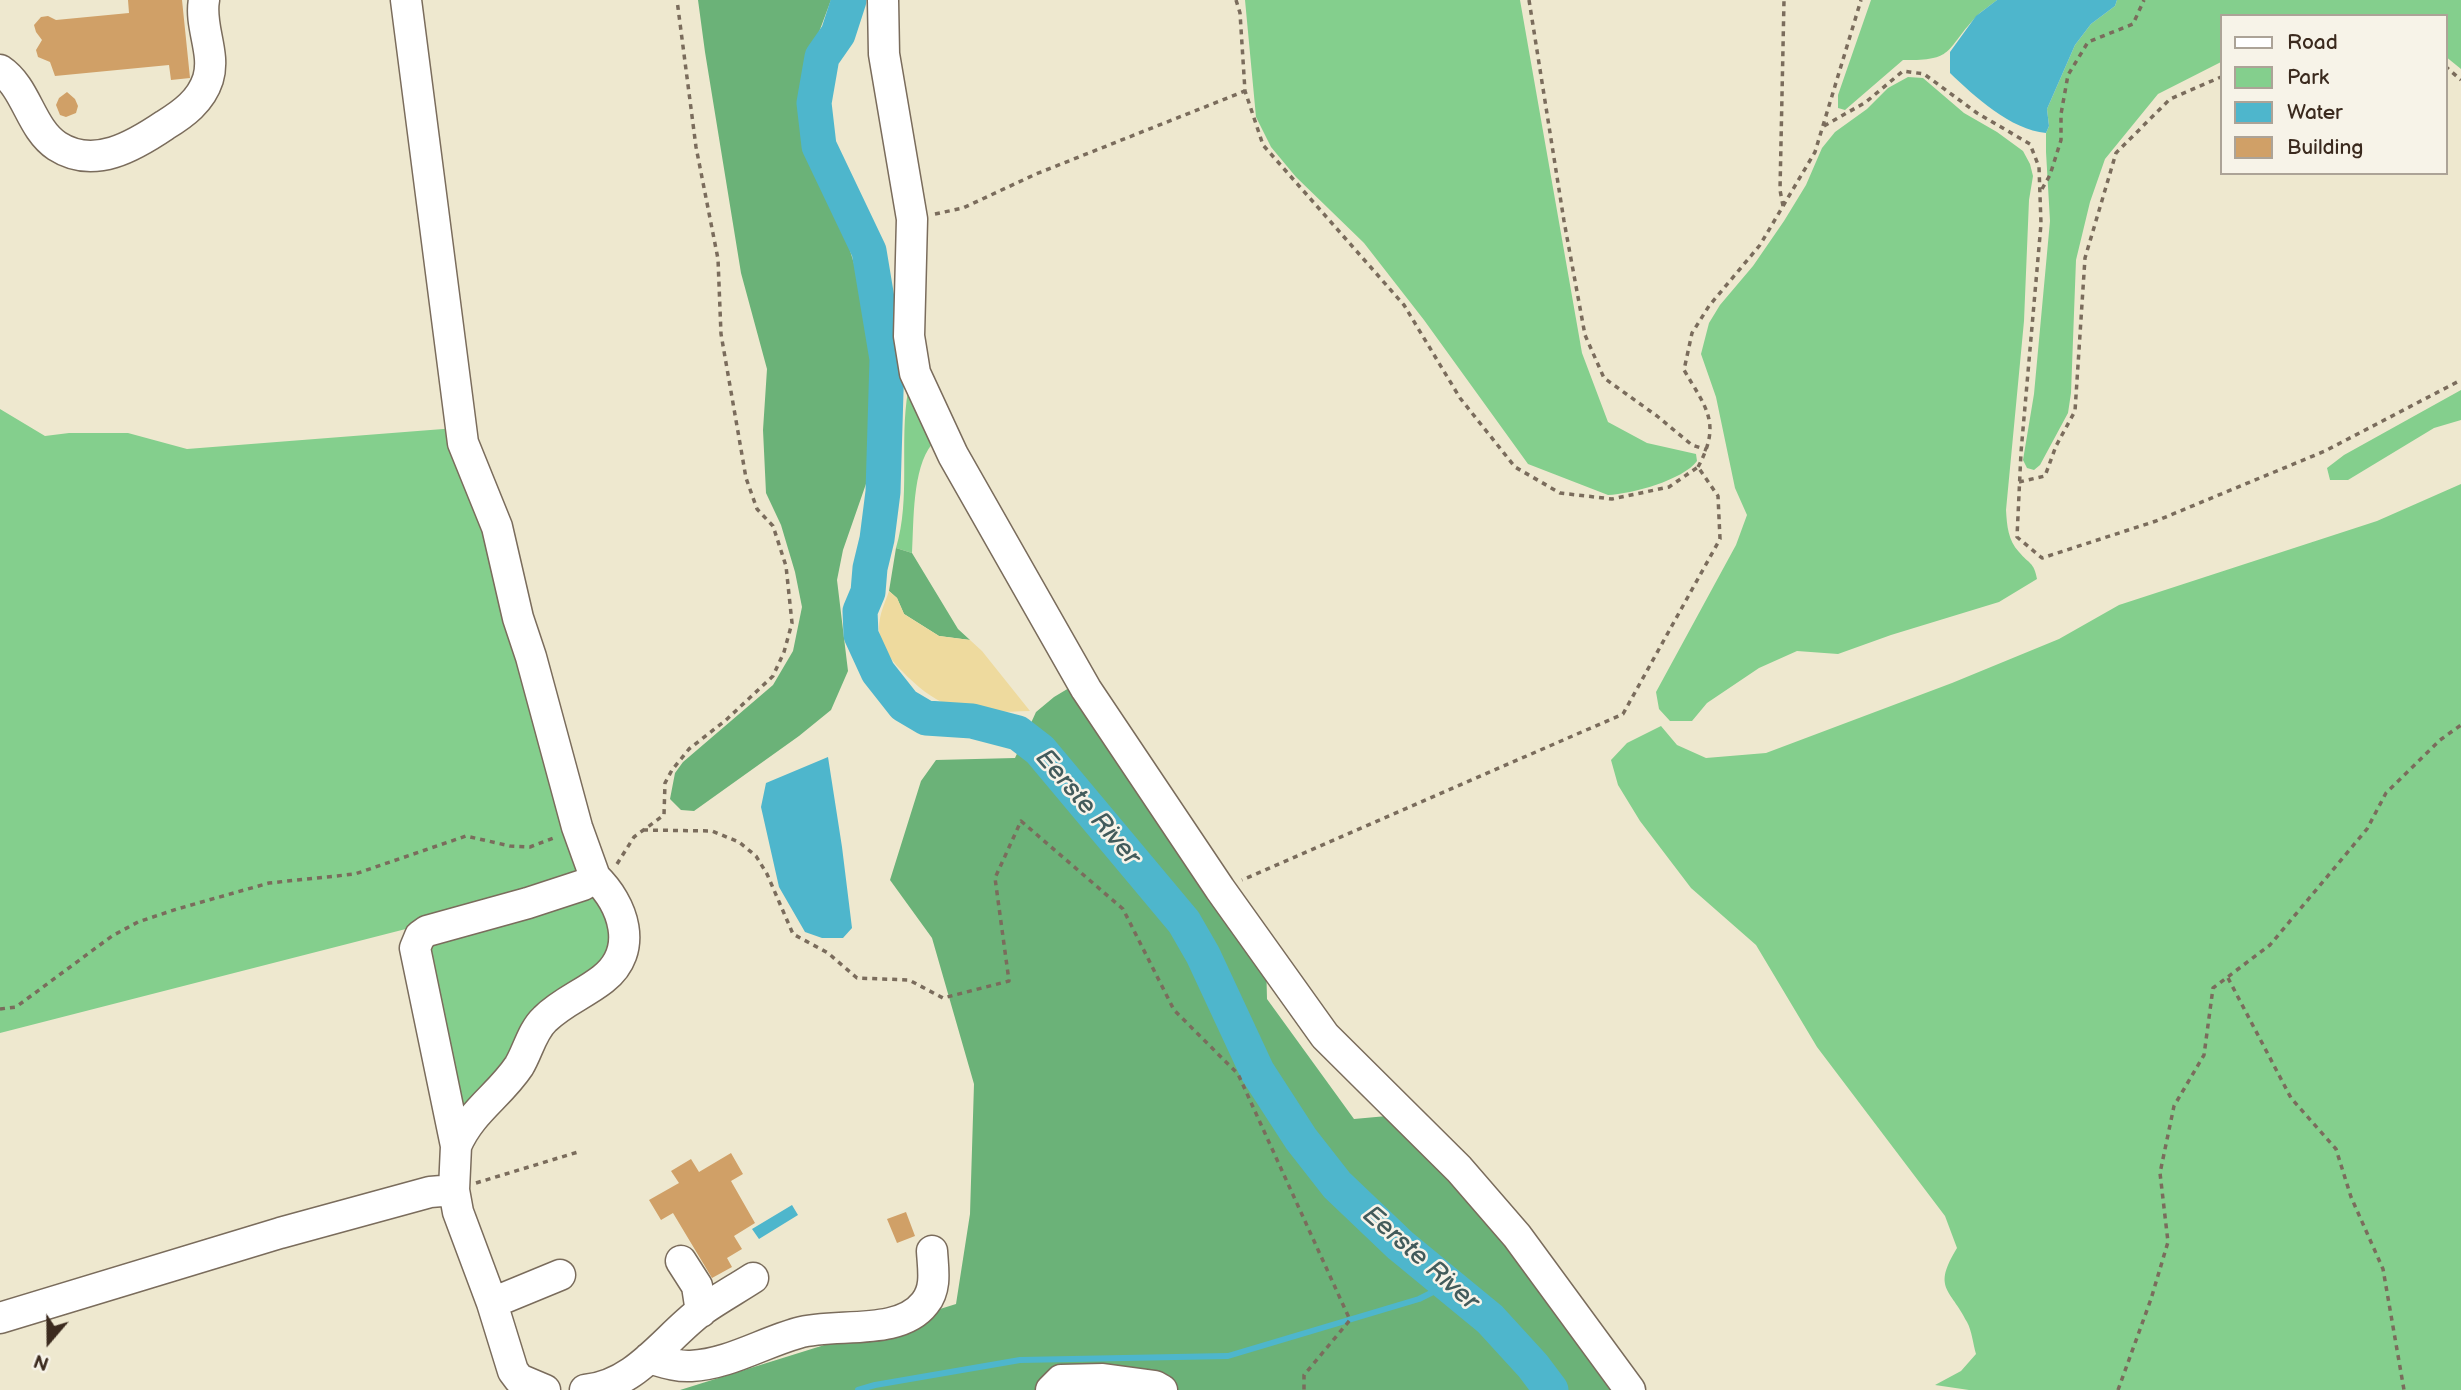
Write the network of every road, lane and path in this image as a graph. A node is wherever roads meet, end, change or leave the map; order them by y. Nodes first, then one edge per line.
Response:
1 (204, 0) edge
2 (406, 0) edge
3 (677, 0) edge
4 (883, 0) edge
5 (1236, 0) edge
6 (1529, 0) edge
7 (1784, 0) edge
8 (1861, 0) edge
9 (2144, 0) edge
10 (2447, 68) edge
11 (0, 70) edge
12 (2220, 77) edge
13 (2461, 80) edge
14 (1245, 91) junction
15 (1824, 126) junction
16 (2041, 191) junction
17 (1783, 208) junction
18 (912, 219) junction
19 (2461, 380) edge
20 (1707, 450) junction
21 (1698, 467) junction
22 (2019, 482) junction
23 (2461, 725) edge
24 (578, 827) junction
25 (643, 830) junction
26 (601, 882) junction
27 (1220, 890) junction
28 (2228, 978) junction
29 (0, 1009) edge
30 (456, 1146) junction
31 (578, 1152) dead end
32 (454, 1190) junction
33 (932, 1251) dead end
34 (681, 1261) dead end
35 (560, 1275) dead end
36 (753, 1278) dead end
37 (492, 1303) junction
38 (701, 1312) junction
39 (0, 1318) edge
40 (649, 1358) junction
41 (545, 1390) edge
42 (585, 1390) edge
43 (1051, 1390) edge
44 (1161, 1390) edge
45 (1304, 1390) edge
46 (1630, 1390) edge
47 (2118, 1390) edge
48 (2403, 1390) edge

1 - 11 street
2 - 24 street
3 - 25 path
4 - 18 street
5 - 14 path
6 - 20 path
7 - 17 path
8 - 15 path
9 - 16 path
10 - 13 path
12 - 22 path
14 - 18 path
14 - 21 path
15 - 16 path
15 - 17 path
16 - 22 path
17 - 20 path
18 - 27 street
19 - 22 path
20 - 21 path
21 - 27 path
23 - 28 path
24 - 26 street
24 - 29 path
25 - 26 path
25 - 45 path
26 - 30 street
26 - 30 street
27 - 46 street
28 - 47 path
28 - 48 path
30 - 32 street
31 - 32 path
32 - 37 street
32 - 39 street
33 - 40 street
34 - 38 street
35 - 37 street
36 - 38 street
37 - 41 street
38 - 40 street
40 - 42 street
43 - 44 street

